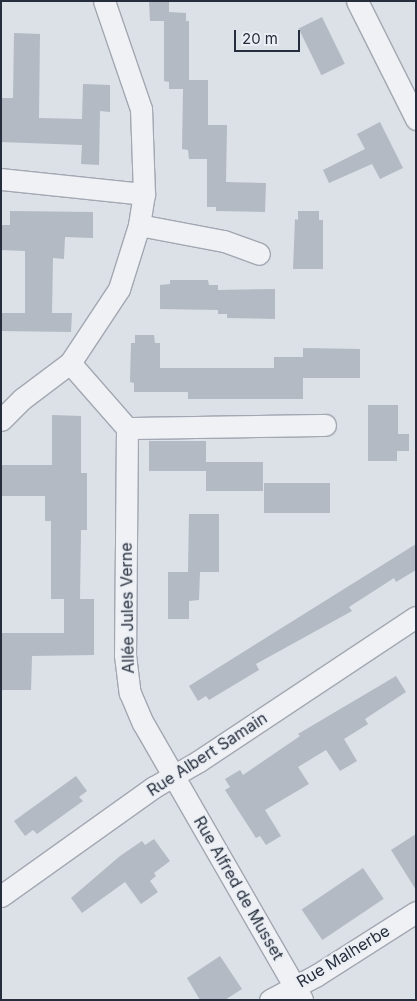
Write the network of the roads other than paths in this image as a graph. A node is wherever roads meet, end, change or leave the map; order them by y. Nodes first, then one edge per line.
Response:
1 (104, 1) edge
2 (356, 1) edge
3 (416, 119) edge
4 (1, 179) edge
5 (144, 194) junction
6 (139, 226) junction
7 (259, 254) dead end
8 (70, 363) junction
9 (1, 420) edge
10 (325, 425) dead end
11 (127, 428) junction
12 (416, 617) edge
13 (174, 777) junction
14 (1, 896) edge
15 (416, 912) edge
16 (298, 993) edge
17 (270, 1000) edge

1 - 5 street
2 - 3 street
4 - 5 street
5 - 6 street
6 - 7 street
6 - 8 street
8 - 9 street
8 - 11 street
10 - 11 street
11 - 13 street, Allée Jules Verne
12 - 13 street, Rue Albert Samain
13 - 14 street, Rue Albert Samain
13 - 16 street, Rue Alfred de Musset
15 - 16 street, Rue Malherbe
16 - 17 street, Rue Malherbe

